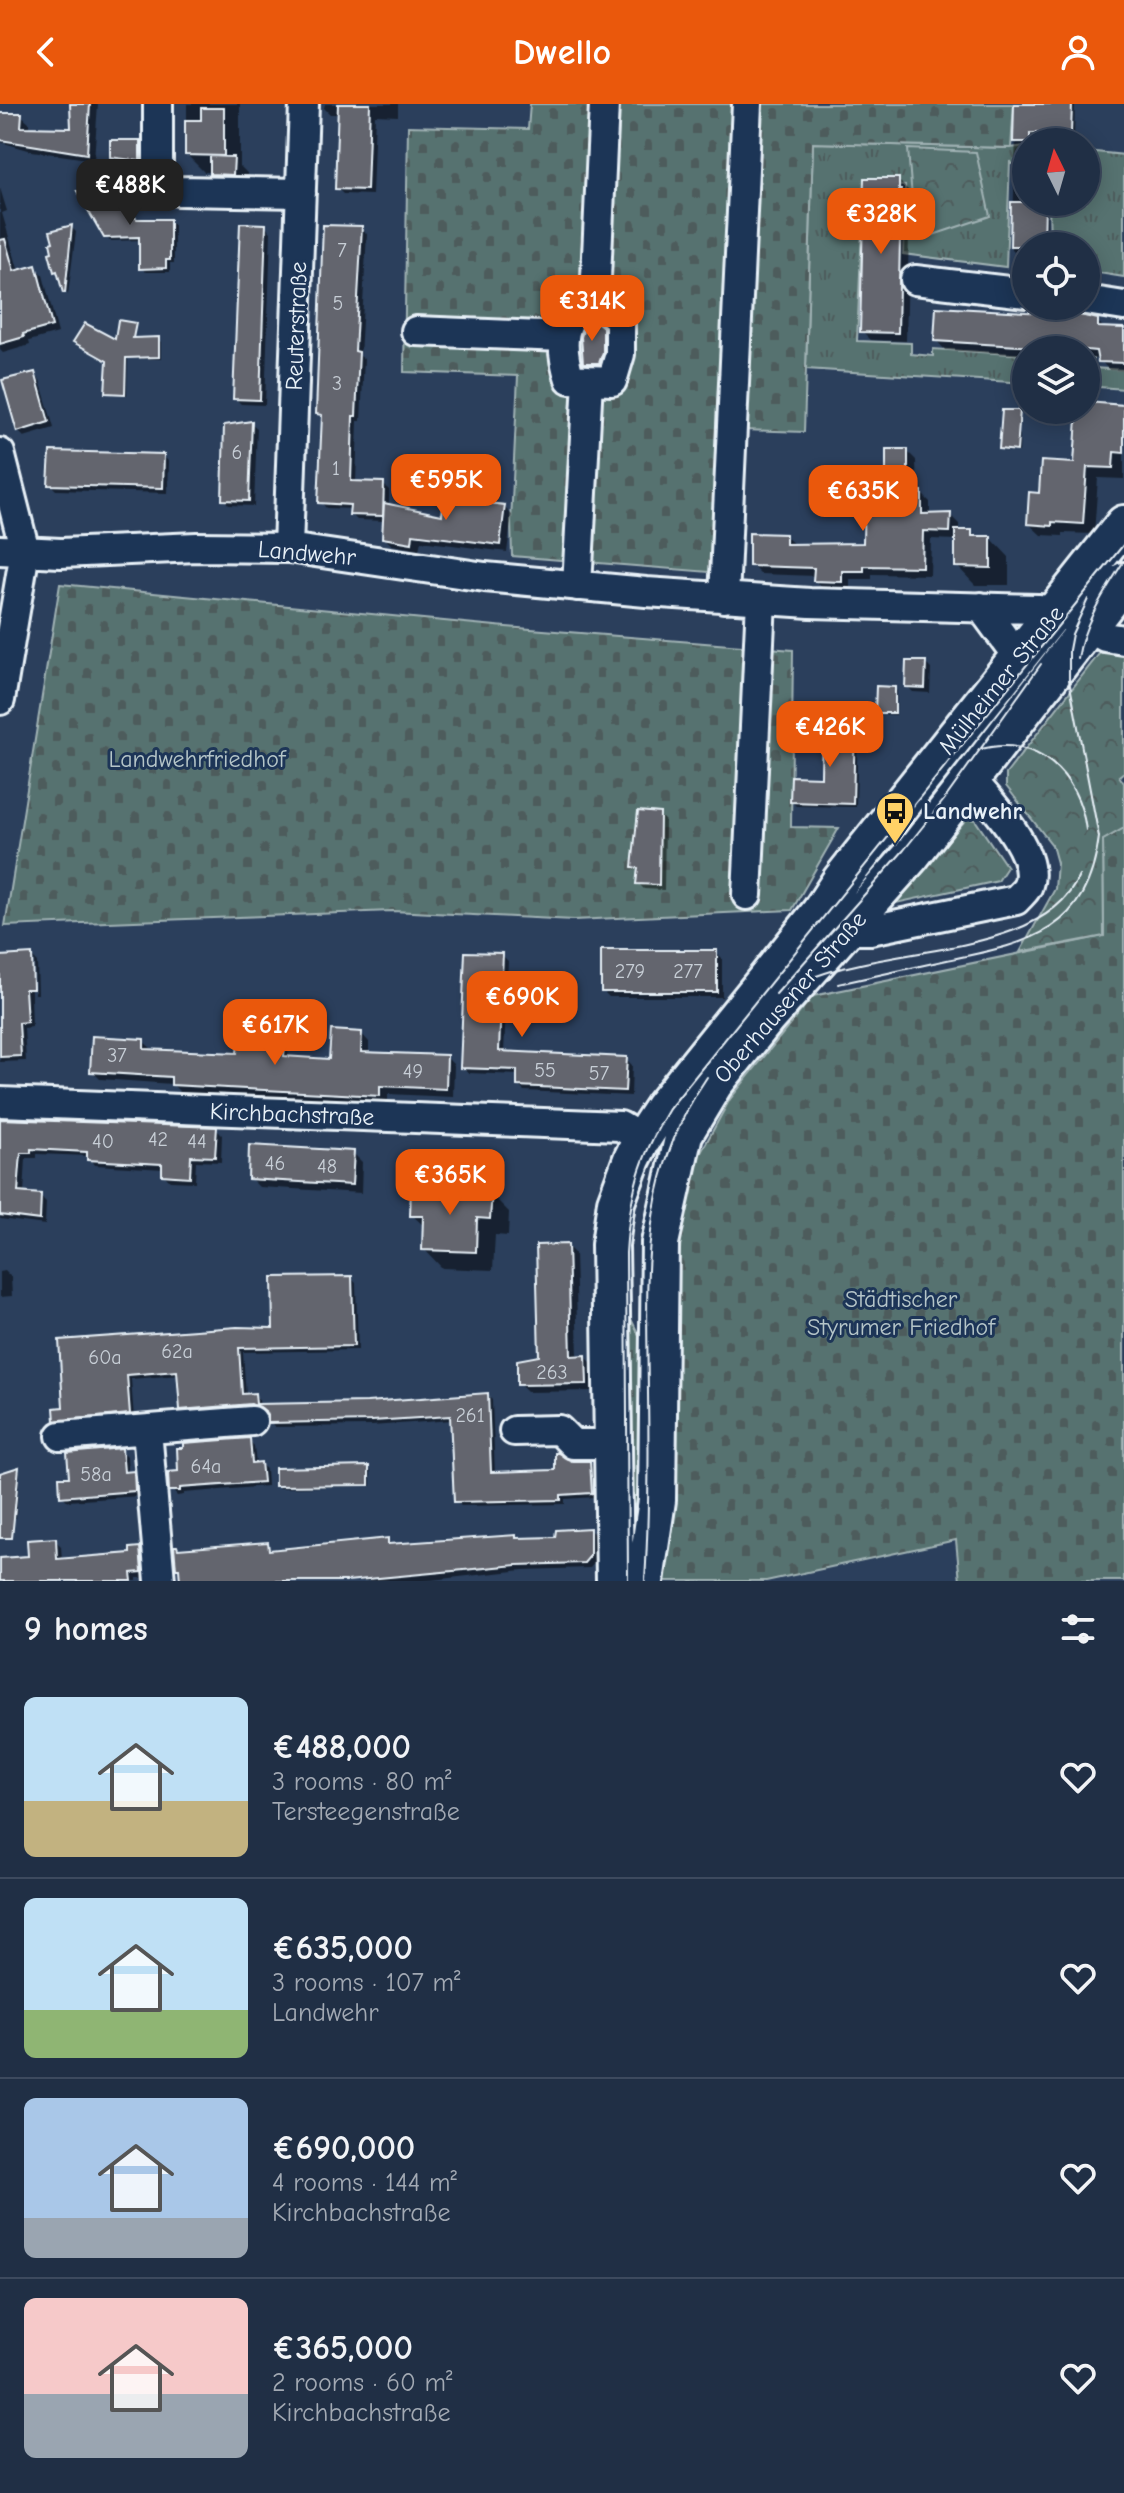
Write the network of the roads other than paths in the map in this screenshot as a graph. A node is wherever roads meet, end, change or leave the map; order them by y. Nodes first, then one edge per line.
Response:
1 (158, 104) edge
2 (304, 104) edge
3 (604, 104) edge
4 (747, 104) edge
5 (301, 193) junction
6 (915, 280) dead end
7 (1012, 291) edge
8 (595, 299) junction
9 (1100, 302) edge
10 (1124, 306) edge
11 (416, 331) dead end
12 (564, 337) junction
13 (588, 380) junction
14 (0, 453) edge
15 (1124, 524) edge
16 (288, 548) junction
17 (13, 551) edge
18 (1124, 581) edge
19 (577, 586) junction
20 (724, 598) junction
21 (761, 600) junction
22 (981, 607) junction
23 (1072, 619) junction
24 (1124, 640) edge
25 (1017, 656) junction
26 (1062, 660) joint
27 (0, 700) edge
28 (971, 779) junction
29 (747, 895) dead end
30 (834, 921) junction
31 (0, 1102) edge
32 (684, 1134) junction
33 (640, 1150) junction
34 (660, 1352) junction
35 (252, 1421) dead end
36 (147, 1430) junction
37 (514, 1431) dead end
38 (61, 1436) dead end
39 (613, 1444) junction
40 (160, 1581) edge
41 (615, 1581) edge
42 (645, 1581) edge

1 - 5 street
2 - 5 street, Reuterstraße
3 - 8 street
4 - 20 street
5 - 16 street, Reuterstraße
6 - 7 street
8 - 12 street
8 - 13 street
9 - 10 street
11 - 12 street
12 - 13 street
13 - 19 street
14 - 17 street
15 - 23 main road, Mülheimer Straße
16 - 17 street, Landwehr
16 - 19 street, Landwehr
17 - 27 street
18 - 23 main road, Mülheimer Straße
19 - 20 street, Landwehr
20 - 21 street, Landwehr
21 - 22 street, Landwehr
21 - 29 street
22 - 23 street, Landwehr
22 - 25 street
23 - 24 street, Landwehr
23 - 25 main road, Mülheimer Straße
23 - 26 main road, Mülheimer Straße
25 - 30 main road, Mülheimer Straße
26 - 28 main road, Oberhausener Straße
28 - 30 main road, Oberhausener Straße
28 - 30 street
30 - 32 main road, Oberhausener Straße
30 - 33 main road, Oberhausener Straße
31 - 33 street, Kirchbachstraße
32 - 33 main road
32 - 34 main road, Oberhausener Straße
33 - 34 main road
33 - 39 main road, Oberhausener Straße
34 - 42 main road, Oberhausener Straße
35 - 36 street
36 - 38 street
36 - 40 street
37 - 39 street
39 - 41 main road, Oberhausener Straße

